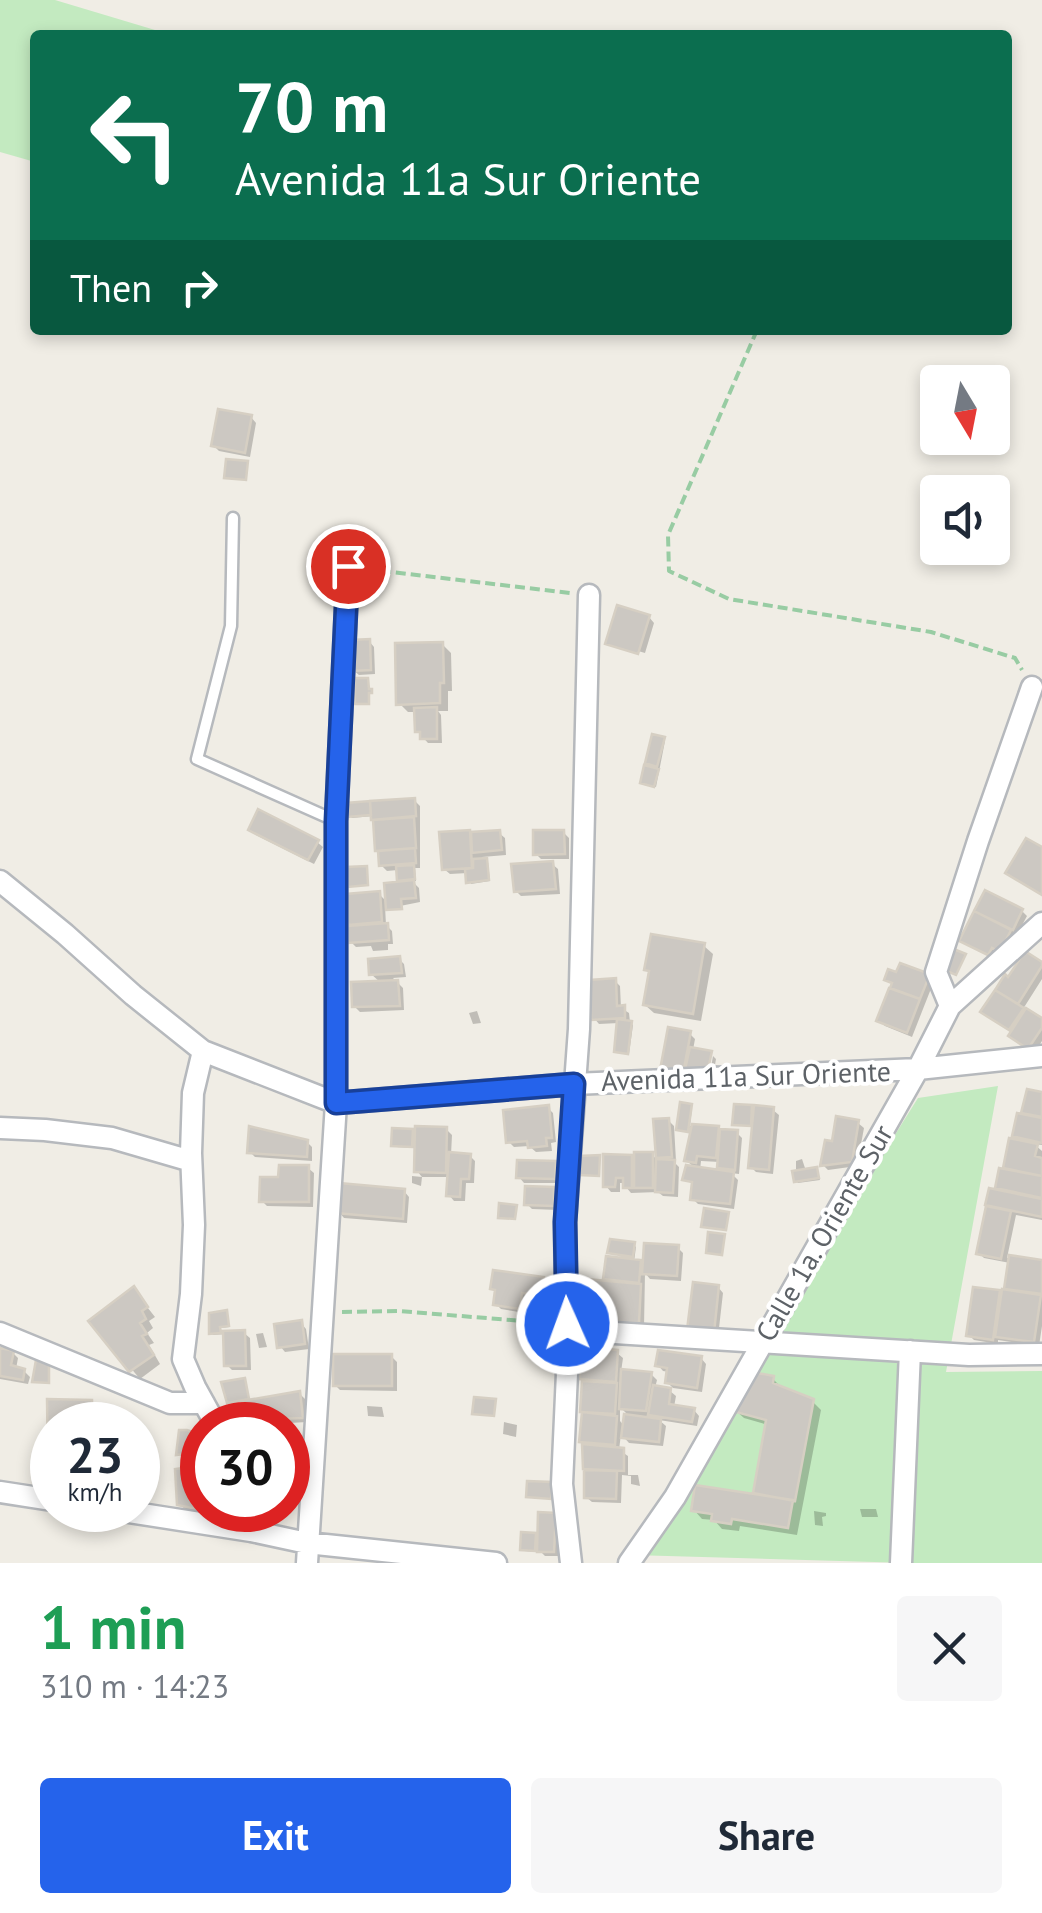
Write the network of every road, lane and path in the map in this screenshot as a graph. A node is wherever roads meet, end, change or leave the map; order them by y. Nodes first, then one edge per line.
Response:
1 (755, 335) edge
2 (233, 518) dead end
3 (348, 566) joint
4 (590, 595) joint
5 (1032, 687) joint
6 (336, 821) junction
7 (0, 881) edge
8 (1042, 923) edge
9 (950, 1006) junction
10 (204, 1051) junction
11 (1042, 1056) edge
12 (918, 1069) junction
13 (574, 1084) junction
14 (336, 1103) junction
15 (0, 1128) edge
16 (192, 1160) junction
17 (322, 1312) junction
18 (566, 1327) junction
19 (0, 1333) edge
20 (760, 1343) junction
21 (910, 1352) junction
22 (1042, 1354) edge
23 (180, 1402) edge
24 (204, 1402) edge
25 (0, 1492) edge
26 (30, 1497) edge
27 (270, 1532) edge
28 (307, 1553) edge
29 (496, 1563) edge
30 (571, 1563) edge
31 (628, 1563) edge
32 (901, 1563) edge

1 - 5 path
2 - 6 lane
3 - 4 path
3 - 6 street
4 - 13 street
5 - 9 street
6 - 14 street
7 - 10 street
8 - 9 street, Calle 1a. Oriente Sur
9 - 12 street, Calle 1a. Oriente Sur
10 - 14 street
10 - 16 street
11 - 12 street, Avenida 11a Sur Oriente
12 - 13 street, Avenida 11a Sur Oriente
12 - 20 street, Calle 1a. Oriente Sur
13 - 14 street, Avenida 11a Sur Oriente
13 - 18 street
14 - 17 street
15 - 16 street
16 - 24 street
17 - 18 path
17 - 28 street
18 - 20 street
18 - 30 street
19 - 23 street
20 - 21 street
20 - 31 street, Calle 1a. Oriente Sur
21 - 22 street
21 - 32 street
25 - 26 street
27 - 28 street
28 - 29 street

